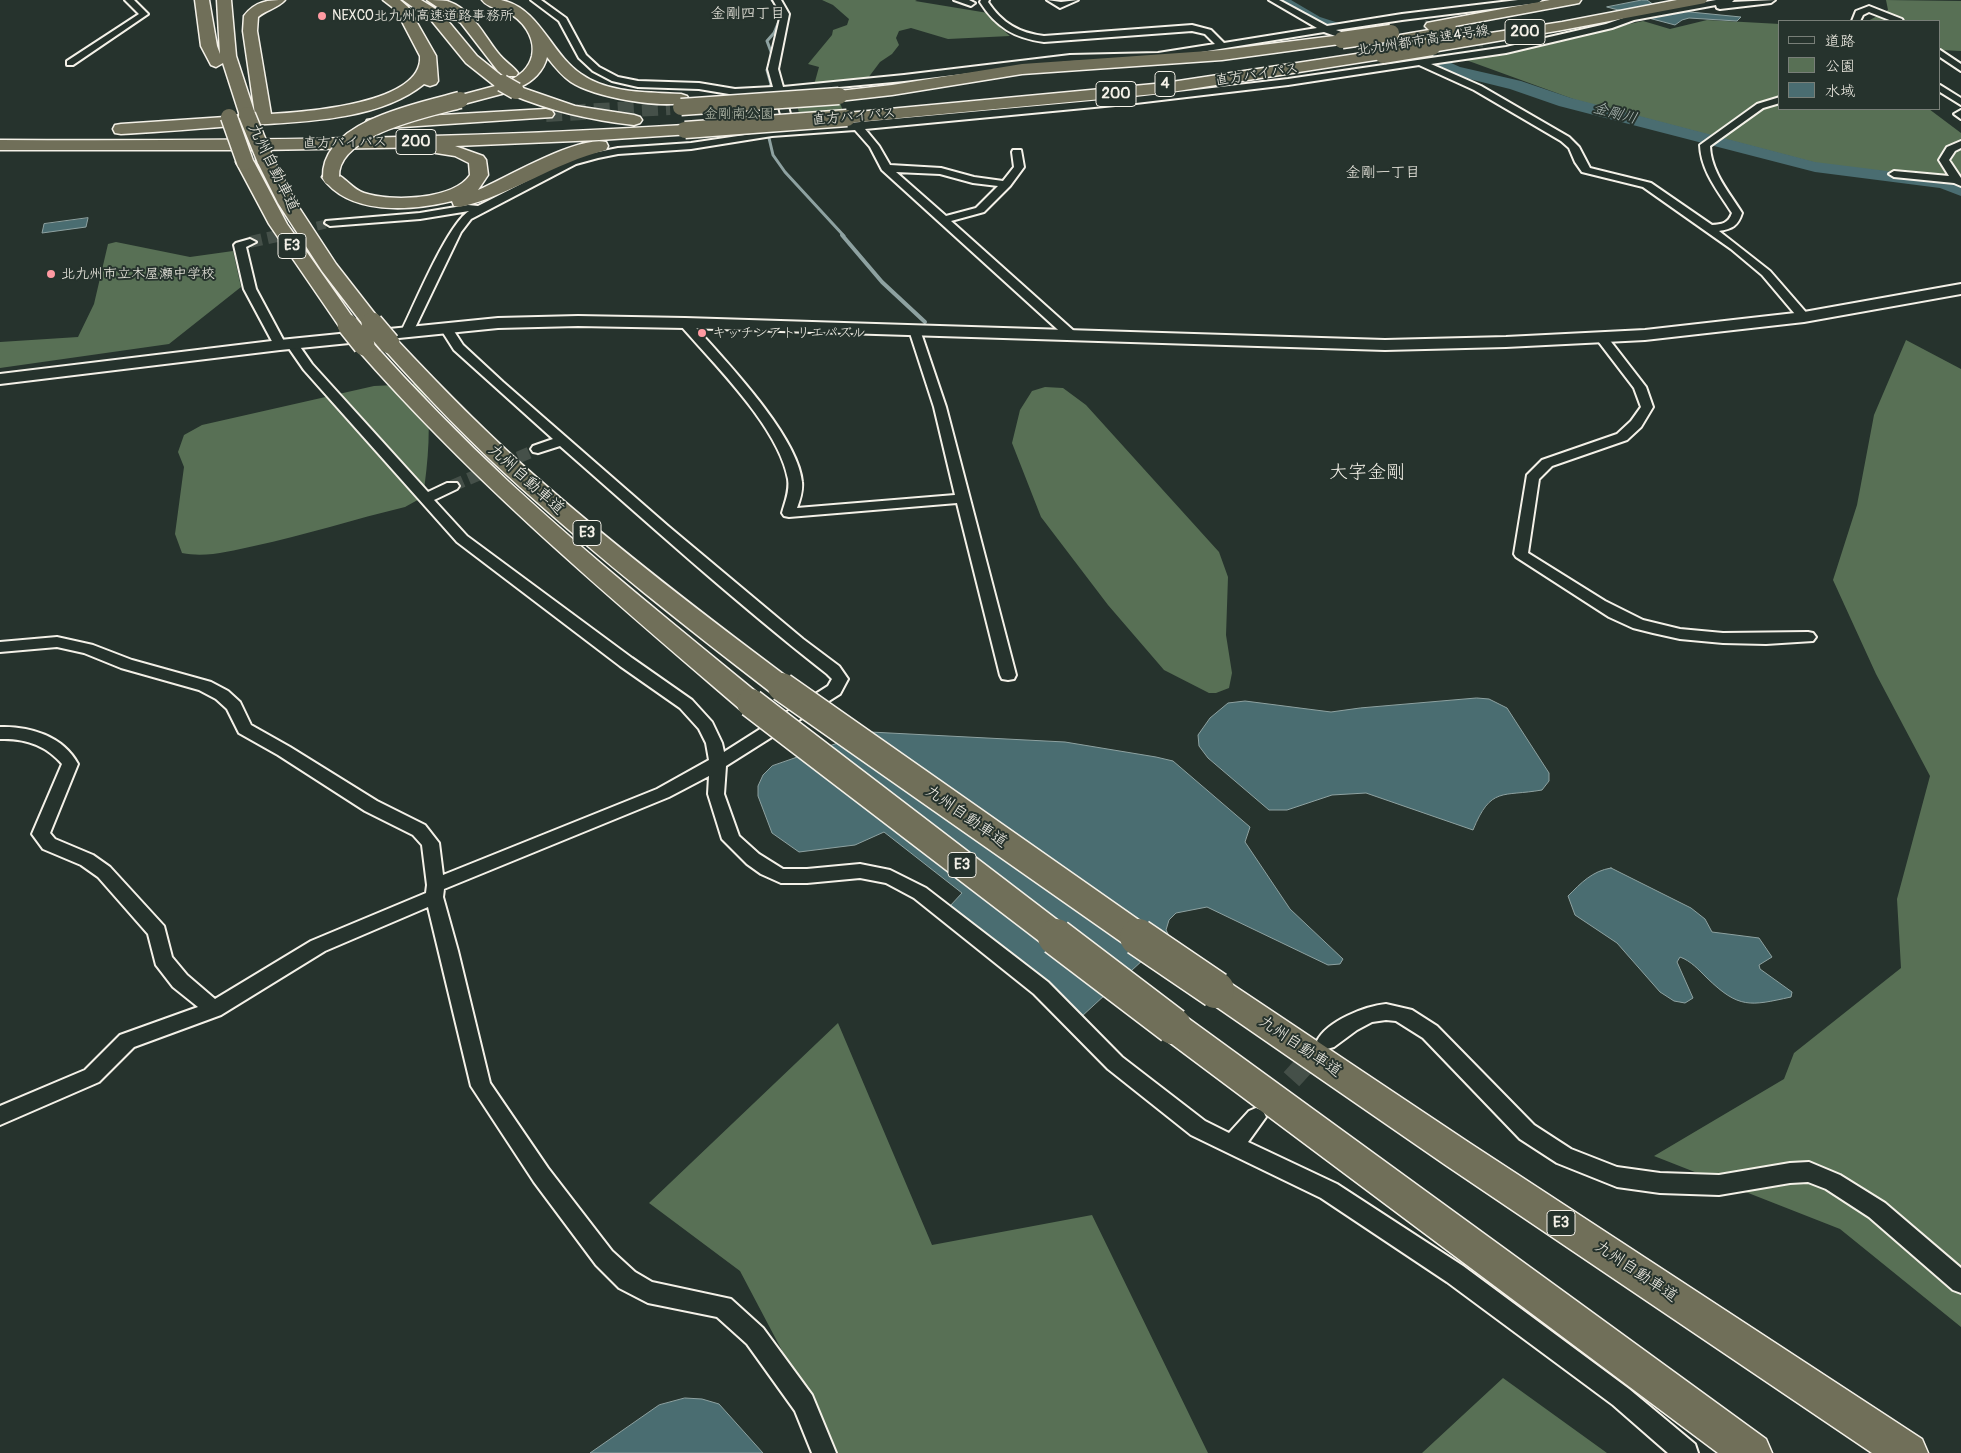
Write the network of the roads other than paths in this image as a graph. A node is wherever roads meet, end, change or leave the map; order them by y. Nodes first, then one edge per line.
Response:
1 (129, 0) edge
2 (202, 0) edge
3 (212, 0) edge
4 (224, 0) edge
5 (373, 0) edge
6 (390, 0) edge
7 (410, 0) edge
8 (434, 0) edge
9 (777, 0) edge
10 (958, 0) edge
11 (985, 0) edge
12 (1051, 0) edge
13 (1074, 0) edge
14 (1273, 0) edge
15 (1538, 0) edge
16 (1574, 0) edge
17 (1623, 0) edge
18 (1730, 0) edge
19 (1771, 0) edge
20 (1867, 0) edge
21 (274, 1) edge
22 (489, 1) edge
23 (539, 1) edge
24 (971, 3) dead end
25 (1662, 3) edge
26 (1697, 3) edge
27 (1869, 10) junction
28 (1402, 17) junction
29 (1626, 17) junction
30 (1856, 20) edge
31 (1896, 20) edge
32 (1424, 24) tunnel mouth
33 (413, 30) junction
34 (1327, 30) junction
35 (538, 33) junction
36 (1404, 38) junction
37 (1484, 43) tunnel mouth
38 (1222, 46) junction
39 (1336, 48) junction
40 (1370, 50) junction
41 (1506, 50) junction
42 (1941, 54) edge
43 (1089, 61) junction
44 (216, 62) junction
45 (1419, 62) junction
46 (70, 63) dead end
47 (430, 63) junction
48 (1961, 68) edge
49 (1009, 71) junction
50 (219, 78) dead end
51 (515, 84) junction
52 (708, 88) junction
53 (1941, 89) edge
54 (780, 90) junction
55 (1162, 93) junction
56 (856, 95) junction
57 (1778, 101) edge
58 (1961, 102) edge
59 (994, 104) junction
60 (845, 108) junction
61 (226, 110) dead end
62 (1961, 112) edge
63 (646, 113) dead end
64 (546, 114) tunnel mouth
65 (255, 115) junction
66 (679, 116) junction
67 (1961, 116) edge
68 (790, 132) junction
69 (0, 135) edge
70 (717, 141) junction
71 (1961, 144) edge
72 (0, 145) edge
73 (148, 146) junction
74 (0, 149) edge
75 (1017, 152) dead end
76 (886, 168) junction
77 (1894, 174) dead end
78 (325, 177) junction
79 (1959, 181) edge
80 (1006, 184) junction
81 (480, 209) junction
82 (943, 220) junction
83 (330, 223) tunnel mouth
84 (1710, 229) junction
85 (250, 242) dead end
86 (1961, 289) edge
87 (1804, 317) junction
88 (685, 323) junction
89 (446, 328) junction
90 (915, 330) junction
91 (368, 334) junction
92 (1071, 335) junction
93 (1601, 337) junction
94 (398, 338) junction
95 (286, 345) junction
96 (0, 379) edge
97 (561, 441) junction
98 (538, 449) tunnel mouth
99 (452, 486) tunnel mouth
100 (964, 498) junction
101 (425, 499) junction
102 (1808, 637) dead end
103 (0, 647) edge
104 (1008, 675) dead end
105 (0, 733) edge
106 (718, 762) junction
107 (435, 891) junction
108 (214, 1008) junction
109 (1327, 1041) tunnel mouth
110 (0, 1116) edge
111 (1256, 1118) dead end
112 (1232, 1145) junction
113 (1961, 1282) edge
114 (824, 1453) edge
115 (1686, 1453) edge
116 (1752, 1453) edge
117 (1908, 1453) edge

1 - 46 street
2 - 44 highway
3 - 44 highway
4 - 65 highway, 九州自動車道 / E3
5 - 33 highway
6 - 33 highway
7 - 51 highway
8 - 51 highway
9 - 54 street
10 - 24 street
11 - 38 street
12 - 13 street
14 - 34 street
15 - 28 street
16 - 36 highway, 直方バイパス / 200
17 - 36 highway, 北九州都市高速4号線 / 4
18 - 26 street
19 - 26 street
20 - 27 street
21 - 65 highway
22 - 35 highway
23 - 52 street
25 - 26 highway, 直方バイパス / 200
25 - 29 highway, 直方バイパス / 200
25 - 36 highway, 北九州都市高速4号線 / 4
26 - 29 street
27 - 30 street
27 - 31 street
28 - 32 street
28 - 34 street
29 - 40 highway, 直方バイパス / 200, bridge
29 - 41 street
33 - 47 highway
34 - 38 street
34 - 45 street
35 - 66 highway
35 - 78 highway, bridge
36 - 39 highway, 直方バイパス / 200, bridge
36 - 40 highway, 北九州都市高速4号線 / 4
37 - 41 street
38 - 43 street
39 - 40 highway, 北九州都市高速4号線 / 4
39 - 43 highway, 直方バイパス / 200
39 - 56 highway, 4
39 - 59 highway, 4
39 - 60 highway
40 - 55 highway, 直方バイパス / 200
41 - 45 street
42 - 48 street
43 - 49 highway, 直方バイパス / 200
43 - 54 street
44 - 50 highway
45 - 55 street
45 - 84 street
47 - 69 highway
47 - 78 highway
49 - 56 highway, 直方バイパス / 200
49 - 60 highway
51 - 63 highway
51 - 66 highway
52 - 54 street
52 - 70 street
53 - 58 street
54 - 68 street
55 - 59 highway, 直方バイパス / 200
55 - 60 street
56 - 60 highway, 直方バイパス / 200
57 - 84 street
59 - 60 highway, 直方バイパス / 200
60 - 66 highway, bridge
60 - 66 highway, 直方バイパス / 200, bridge
60 - 68 street
60 - 76 street
61 - 91 highway, 九州自動車道 / E3, bridge
62 - 67 street
64 - 69 highway, 直方バイパス / 200
65 - 91 highway, 九州自動車道 / E3, bridge
66 - 73 highway, 直方バイパス / 200
66 - 78 highway
68 - 70 street
70 - 81 street
71 - 79 street
72 - 73 highway, 直方バイパス / 200
73 - 74 highway
73 - 78 highway
75 - 80 street
76 - 80 street
76 - 82 street
77 - 79 street
80 - 82 street
81 - 83 street
81 - 94 street
82 - 92 street
84 - 87 street
85 - 95 street
86 - 87 street
87 - 93 street
88 - 89 street
88 - 90 street
88 - 100 street
89 - 94 street
89 - 97 street
90 - 92 street
90 - 100 street
91 - 94 highway, 九州自動車道 / E3, bridge
91 - 116 highway, 九州自動車道 / E3, bridge
92 - 93 street
93 - 102 street
94 - 95 street
94 - 117 highway, 九州自動車道 / E3, bridge
95 - 96 street
95 - 101 street
97 - 98 street
97 - 106 street
99 - 101 street
100 - 104 street
101 - 106 street
103 - 107 street
105 - 108 street
106 - 107 street
106 - 112 street
107 - 108 street
107 - 114 street
108 - 110 street
109 - 113 street
111 - 112 street
112 - 115 street

